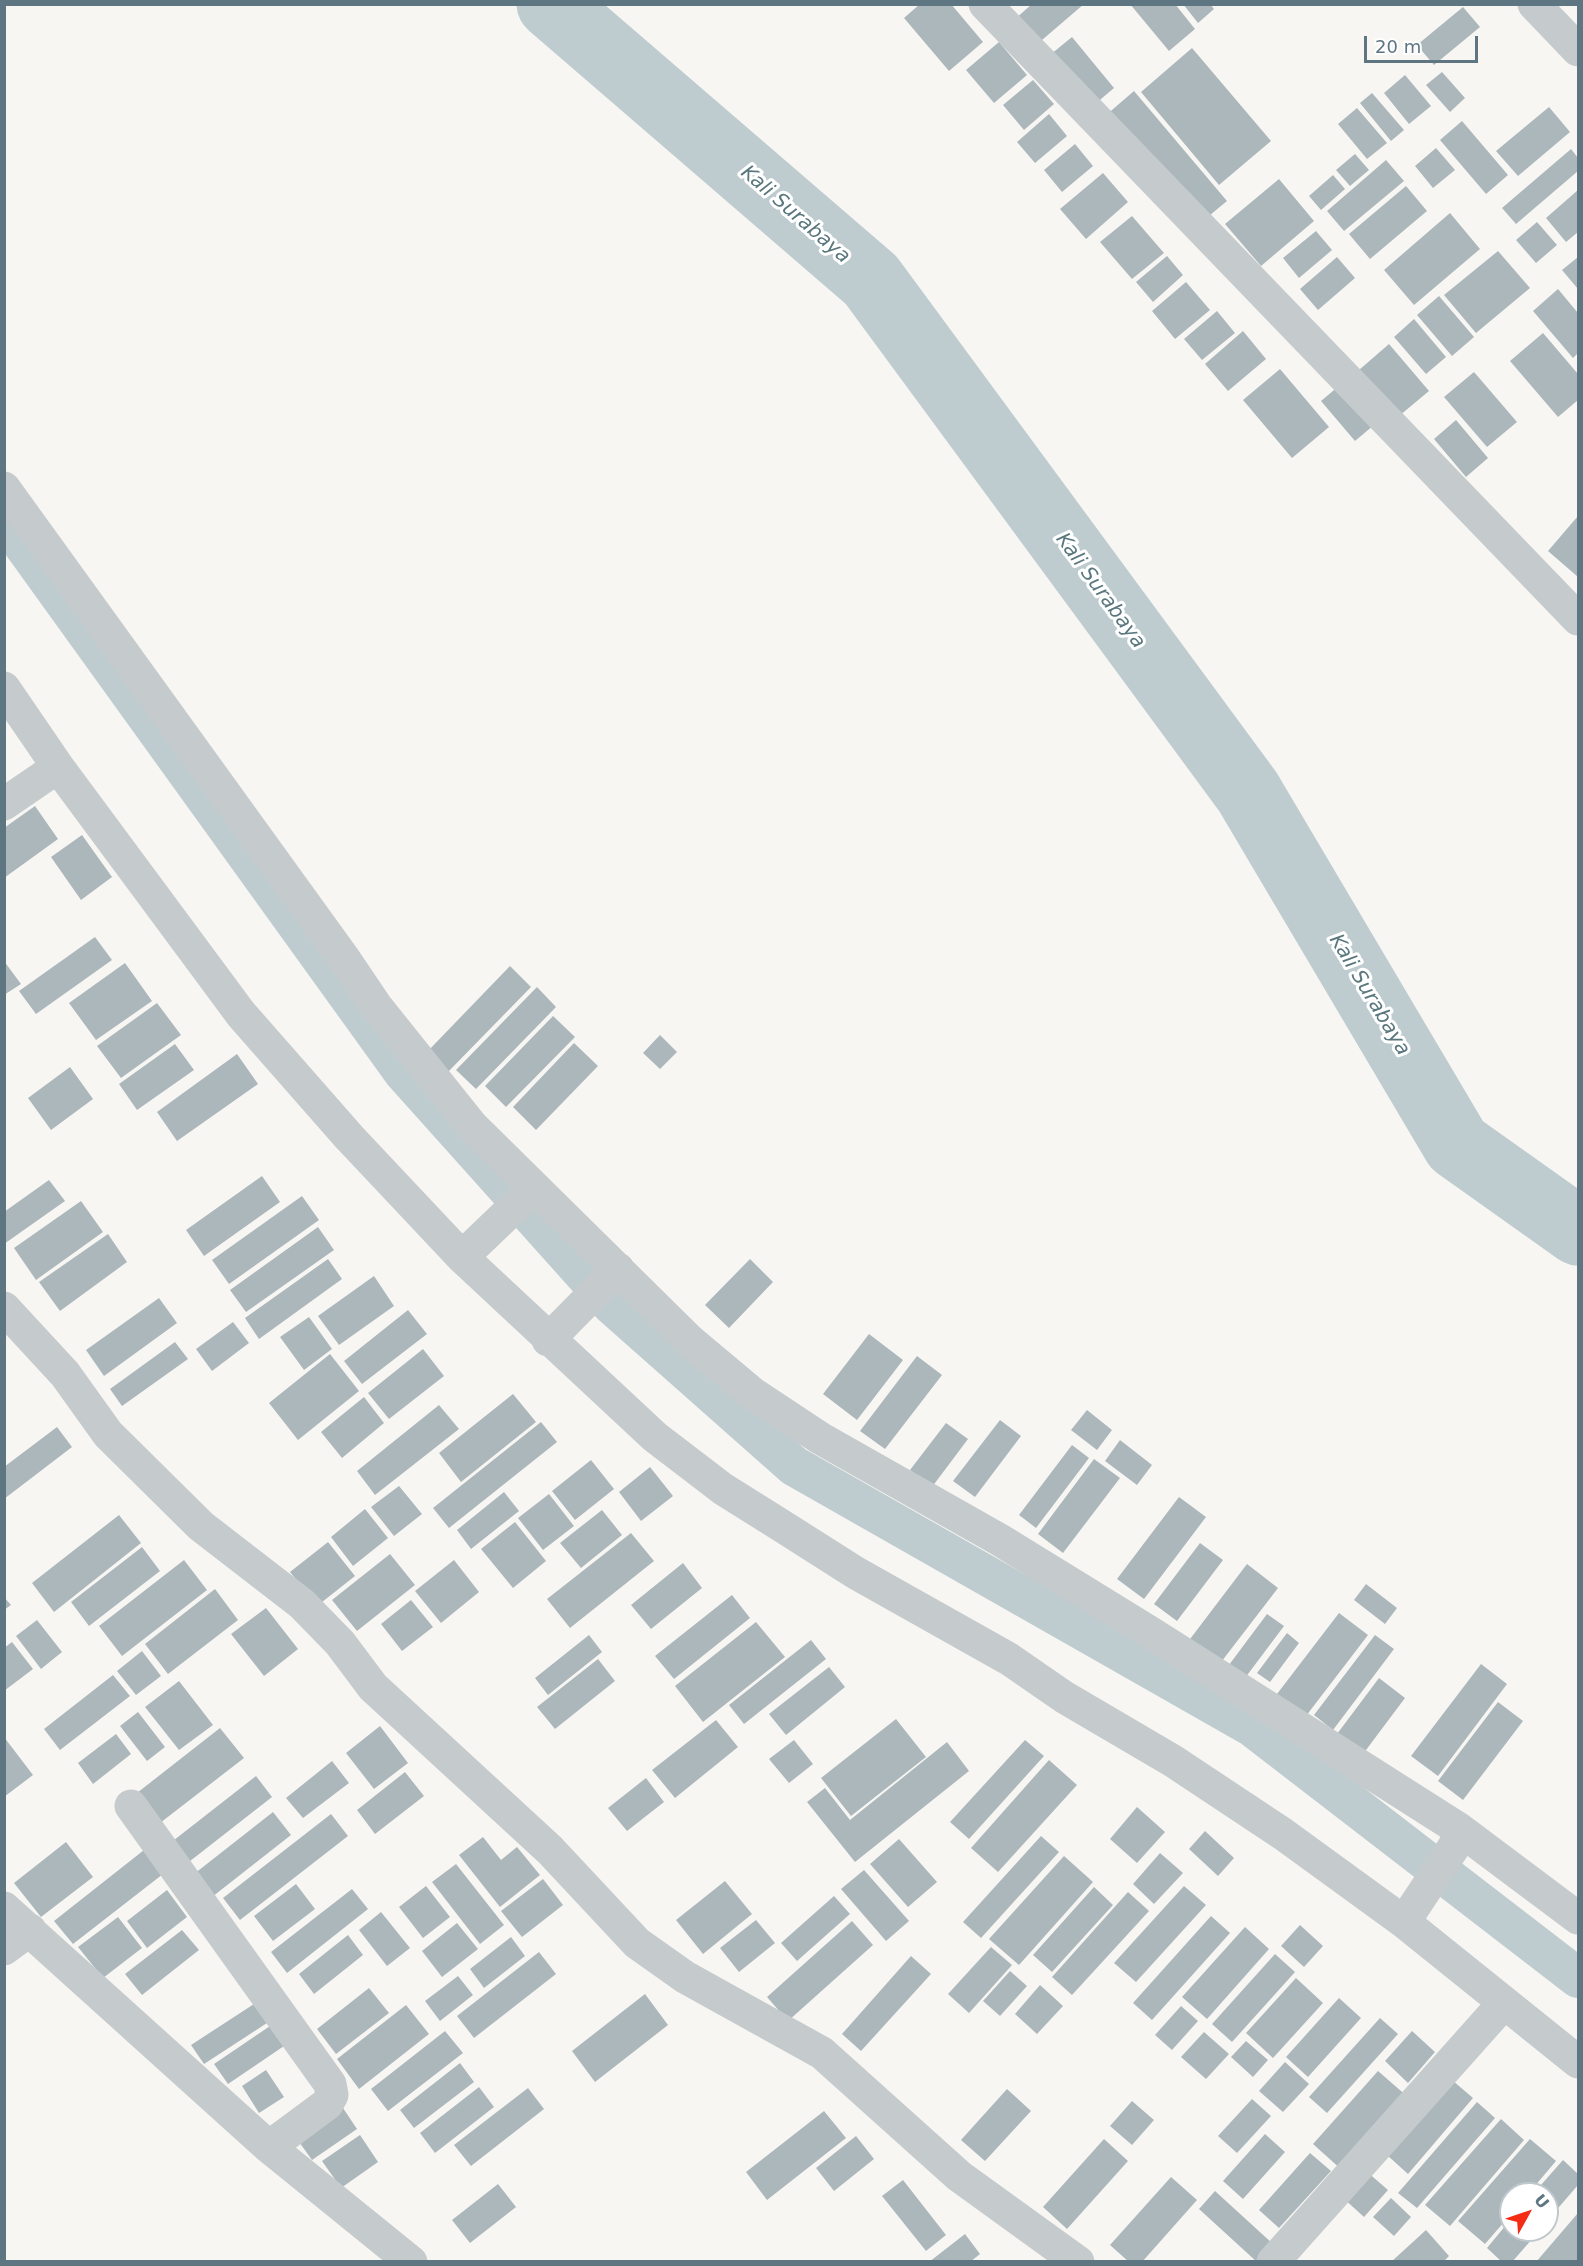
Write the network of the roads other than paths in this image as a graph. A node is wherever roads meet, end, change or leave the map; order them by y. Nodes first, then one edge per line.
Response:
1 (985, 4) edge
2 (1534, 4) edge
3 (1578, 50) edge
4 (4, 488) edge
5 (1578, 619) edge
6 (4, 688) edge
7 (58, 767) junction
8 (4, 804) edge
9 (529, 1194) junction
10 (467, 1252) junction
11 (614, 1274) junction
12 (4, 1308) edge
13 (558, 1329) junction
14 (131, 1806) dead end
15 (1457, 1837) junction
16 (4, 1908) edge
17 (1413, 1909) junction
18 (1578, 1918) edge
19 (16, 1941) edge
20 (1503, 2004) junction
21 (1578, 2061) edge
22 (269, 2147) junction
23 (411, 2262) edge
24 (1078, 2262) edge
25 (1273, 2262) edge

1 - 5 street
2 - 3 street
4 - 9 street
6 - 7 street
7 - 8 street
7 - 10 street
9 - 10 street
9 - 11 street
10 - 13 street
11 - 13 street
11 - 15 street
12 - 24 street
13 - 17 street
14 - 22 street
15 - 17 street
15 - 18 street
16 - 19 street
17 - 20 street
19 - 22 street
20 - 21 street
20 - 25 street
22 - 23 street

